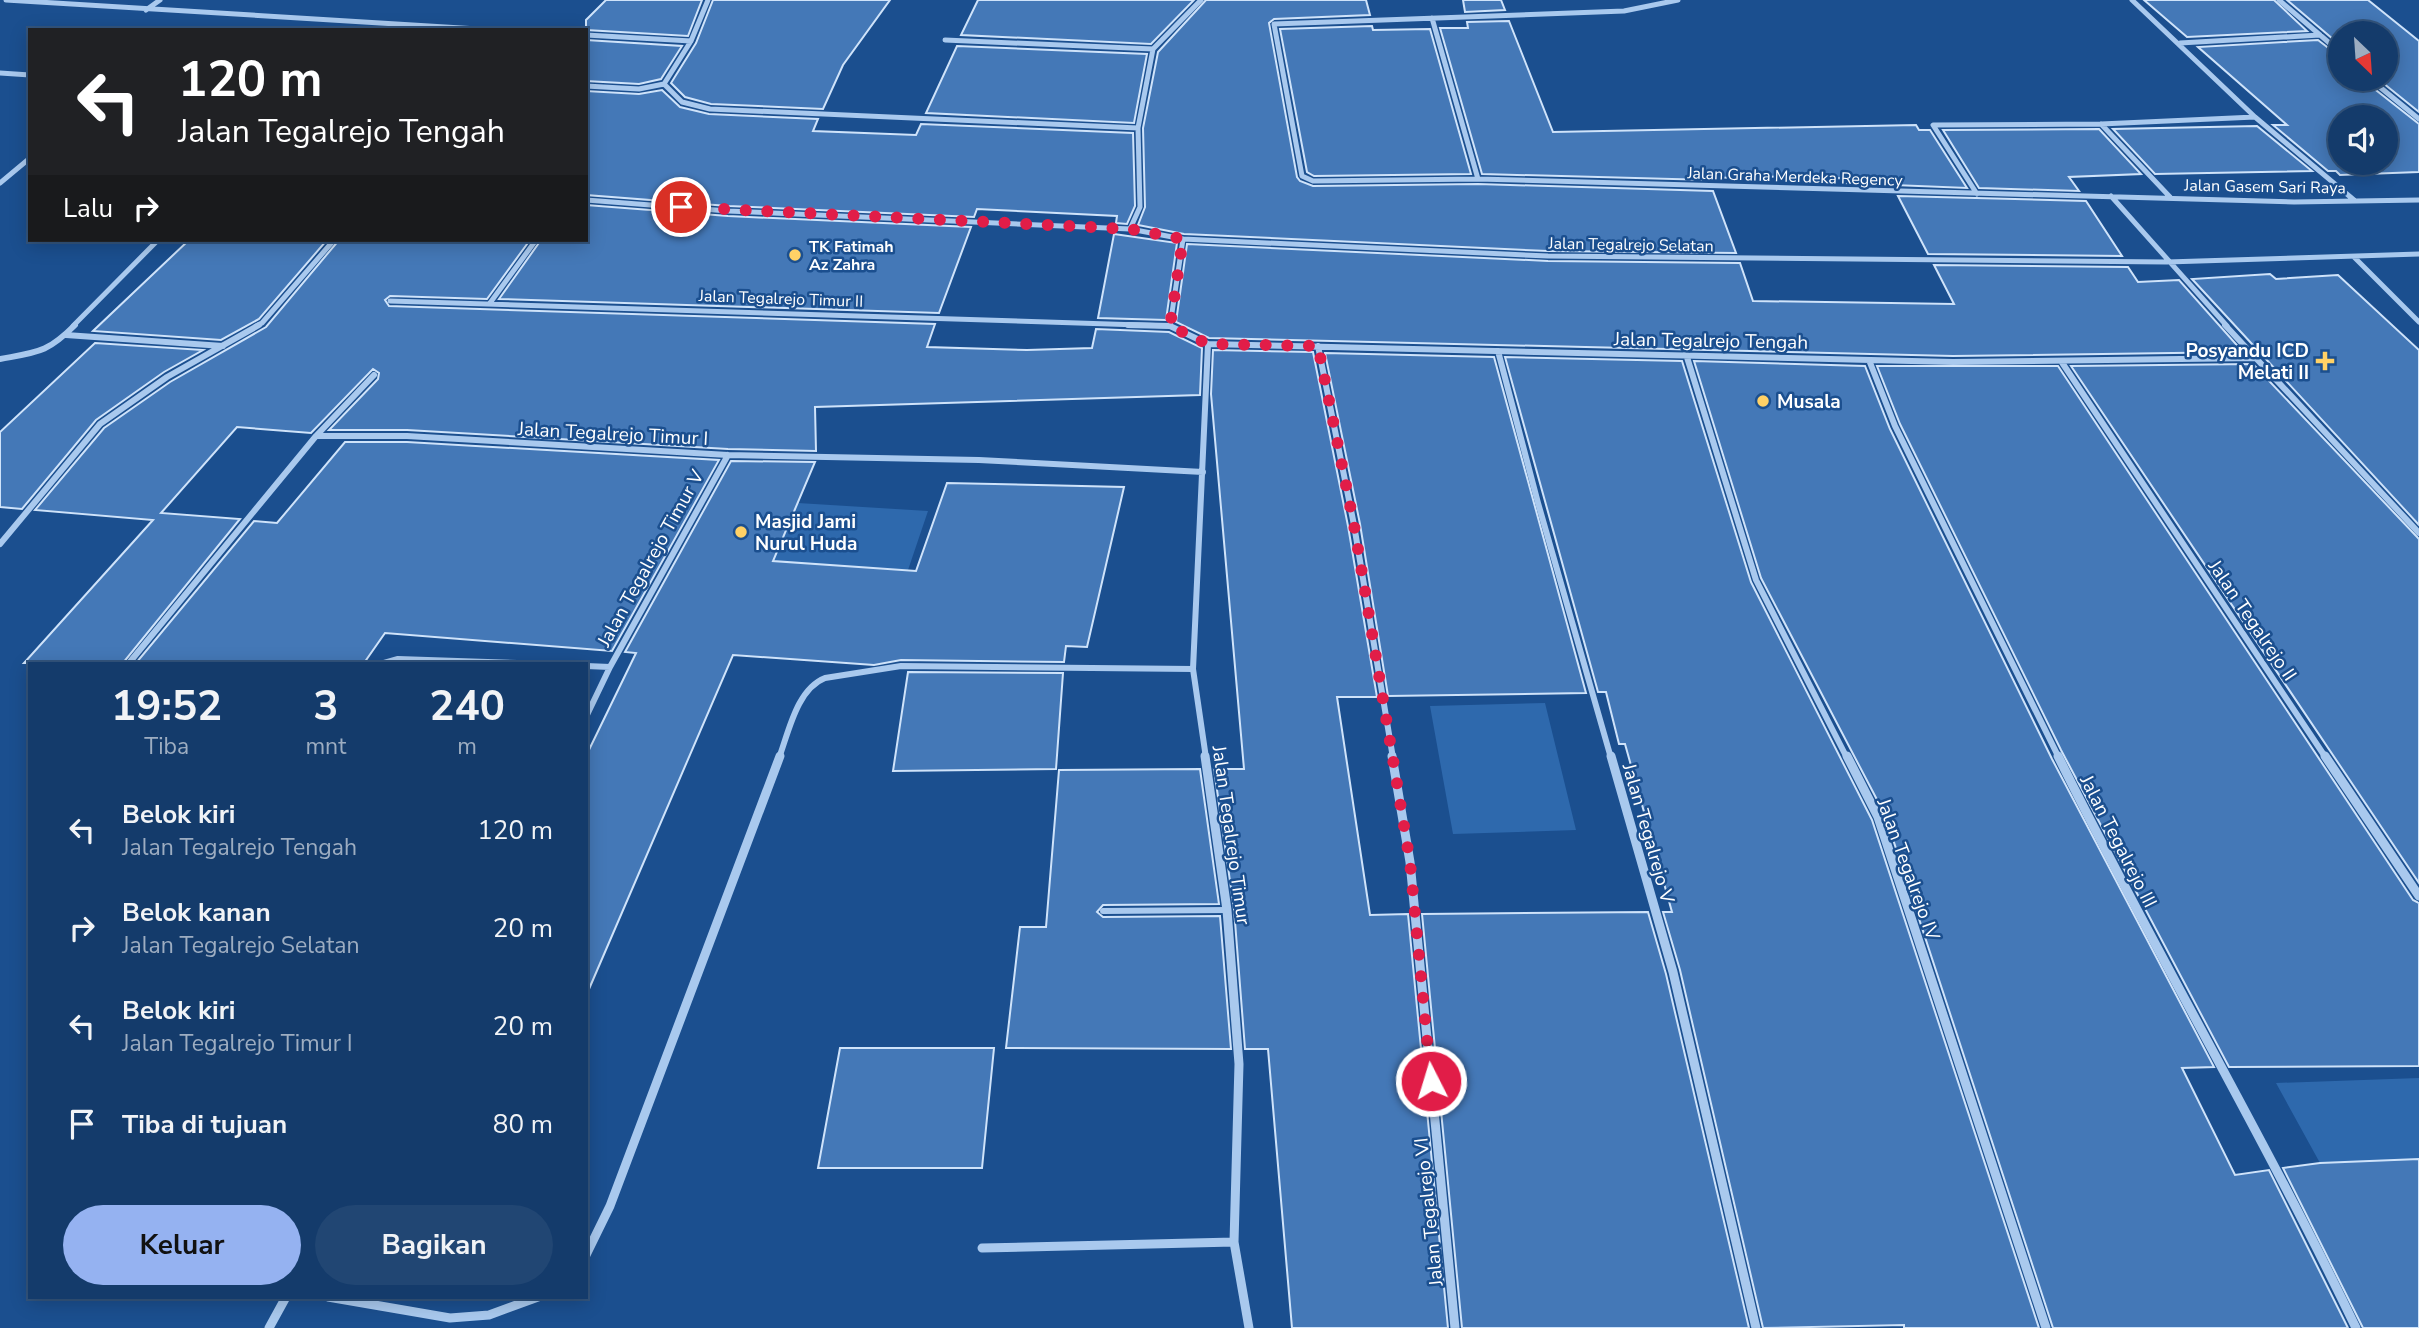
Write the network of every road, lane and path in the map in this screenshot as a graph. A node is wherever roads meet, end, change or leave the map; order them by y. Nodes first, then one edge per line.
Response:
1 (6, 0) edge
2 (160, 0) edge
3 (708, 0) edge
4 (1200, 0) edge
5 (1678, 0) edge
6 (2132, 0) edge
7 (2278, 0) edge
8 (145, 10) junction
9 (1432, 18) junction
10 (459, 28) edge
11 (588, 35) edge
12 (2320, 35) junction
13 (945, 40) dead end
14 (691, 41) junction
15 (2328, 42) edge
16 (2179, 43) junction
17 (1153, 49) junction
18 (0, 73) edge
19 (28, 75) edge
20 (664, 84) junction
21 (588, 86) edge
22 (2385, 91) edge
23 (2256, 117) junction
24 (2419, 119) edge
25 (2101, 124) junction
26 (1138, 128) junction
27 (28, 160) edge
28 (1478, 179) junction
29 (0, 183) edge
30 (1977, 194) junction
31 (2111, 196) junction
32 (2170, 197) junction
33 (588, 200) edge
34 (2355, 200) junction
35 (2419, 200) edge
36 (1130, 229) junction
37 (1183, 239) junction
38 (156, 242) edge
39 (332, 242) edge
40 (535, 242) edge
41 (2419, 254) edge
42 (2354, 257) junction
43 (2167, 262) junction
44 (390, 301) dead end
45 (490, 303) junction
46 (2419, 322) edge
47 (1170, 326) junction
48 (66, 335) junction
49 (1208, 344) junction
50 (224, 346) junction
51 (1318, 346) junction
52 (1498, 351) junction
53 (1686, 354) junction
54 (2256, 358) junction
55 (0, 359) edge
56 (1869, 360) junction
57 (2061, 361) junction
58 (374, 374) dead end
59 (316, 436) junction
60 (728, 455) junction
61 (1203, 472) junction
62 (2419, 533) edge
63 (0, 544) edge
64 (130, 662) edge
65 (388, 662) edge
66 (487, 662) edge
67 (588, 666) edge
68 (610, 667) junction
69 (1193, 669) junction
70 (588, 713) edge
71 (2419, 896) edge
72 (1227, 910) junction
73 (1103, 911) dead end
74 (1234, 1242) junction
75 (982, 1248) dead end
76 (588, 1251) edge
77 (285, 1299) edge
78 (340, 1299) edge
79 (534, 1299) edge
80 (269, 1328) edge
81 (1250, 1328) edge
82 (1455, 1328) edge
83 (1756, 1328) edge
84 (2046, 1328) edge
85 (2356, 1328) edge

1 - 8 street
2 - 8 street
3 - 14 street
4 - 17 street
5 - 9 street, Jalan Graha Merdeka Regency
6 - 16 street
7 - 12 street
8 - 10 street
9 - 28 street
9 - 28 street, Jalan Graha Merdeka Regency
11 - 14 street
12 - 15 street
12 - 16 street
13 - 17 street
14 - 20 street
16 - 23 street
17 - 26 street
18 - 19 street
20 - 21 street
20 - 26 street
22 - 24 street
23 - 25 street
23 - 34 street
25 - 30 street
25 - 32 street
26 - 36 street
27 - 29 street
28 - 30 street, Jalan Graha Merdeka Regency
30 - 31 street, Jalan Graha Merdeka Regency
31 - 32 street, Jalan Gasem Sari Raya
31 - 43 street
32 - 34 street, Jalan Gasem Sari Raya
33 - 36 street
34 - 35 street, Jalan Gasem Sari Raya
36 - 37 street
37 - 43 street, Jalan Tegalrejo Selatan
37 - 47 street
38 - 48 street
39 - 50 street
40 - 45 street
41 - 42 street, Jalan Tegalrejo Selatan
42 - 43 street, Jalan Tegalrejo Selatan
42 - 46 street
43 - 54 street
44 - 45 street, Jalan Tegalrejo Timur II
45 - 47 street, Jalan Tegalrejo Timur II
47 - 49 street, Jalan Tegalrejo Tengah
48 - 50 street
48 - 55 street
49 - 51 street, Jalan Tegalrejo Tengah
49 - 61 street, Jalan Tegalrejo Timur
50 - 63 street
51 - 52 street, Jalan Tegalrejo Tengah
51 - 82 street, Jalan Tegalrejo VI
52 - 53 street, Jalan Tegalrejo Tengah
52 - 83 street, Jalan Tegalrejo V
53 - 56 street, Jalan Tegalrejo Tengah
53 - 84 street, Jalan Tegalrejo IV
54 - 57 street, Jalan Tegalrejo Tengah
54 - 62 street
56 - 57 street, Jalan Tegalrejo Tengah
56 - 85 street, Jalan Tegalrejo III
57 - 71 street, Jalan Tegalrejo II
58 - 59 street
59 - 60 street, Jalan Tegalrejo Timur I
59 - 64 street
60 - 61 street, Jalan Tegalrejo Timur I
60 - 68 street, Jalan Tegalrejo Timur V
61 - 69 street, Jalan Tegalrejo Timur
65 - 66 street
67 - 68 street
68 - 70 street, Jalan Tegalrejo Timur V
69 - 72 street, Jalan Tegalrejo Timur
69 - 76 street
72 - 73 lane
72 - 74 street, Jalan Tegalrejo Timur
74 - 75 street
74 - 81 street, Jalan Tegalrejo Timur
77 - 80 street
78 - 79 street

